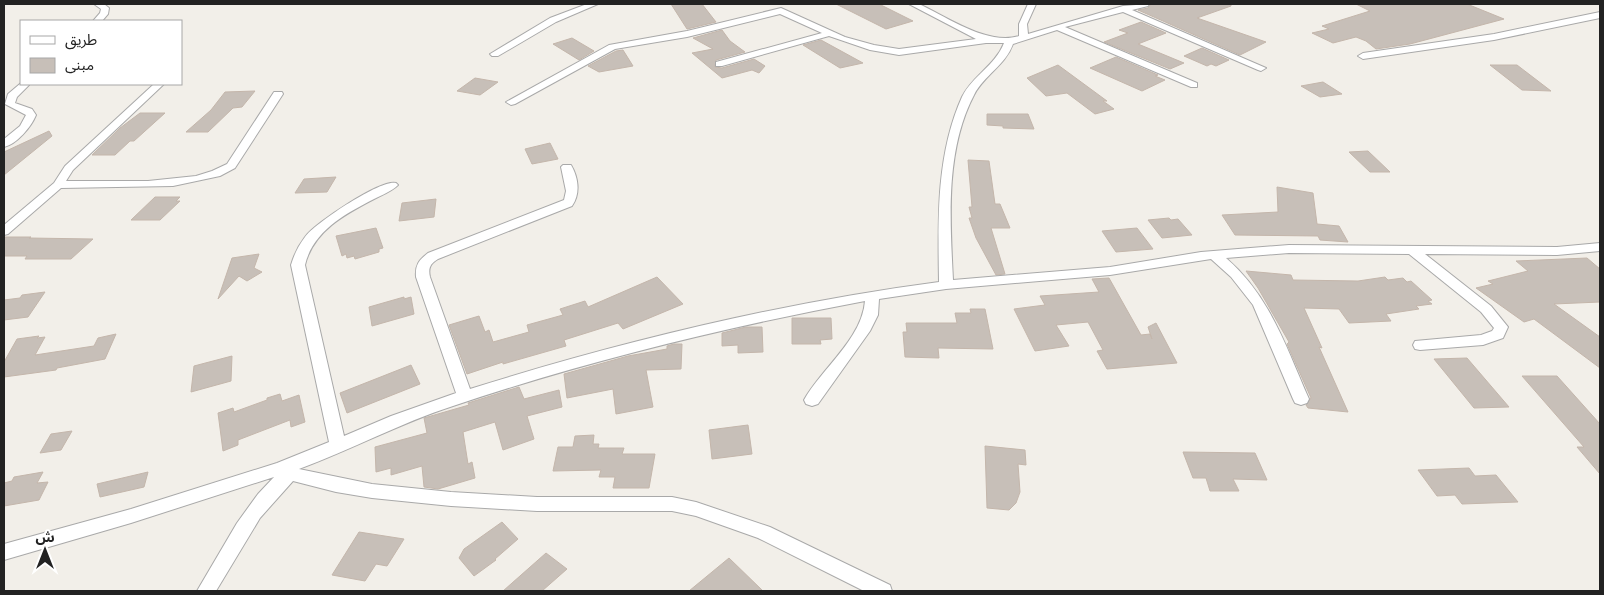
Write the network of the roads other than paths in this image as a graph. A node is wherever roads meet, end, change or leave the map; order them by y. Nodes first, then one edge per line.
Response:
1 (98, 4) edge
2 (594, 4) edge
3 (770, 4) edge
4 (913, 4) edge
5 (1032, 4) edge
6 (1145, 4) edge
7 (1123, 9) junction
8 (782, 11) junction
9 (1600, 15) edge
10 (98, 20) edge
11 (1057, 27) junction
12 (828, 34) junction
13 (1024, 38) junction
14 (986, 40) junction
15 (1009, 42) junction
16 (495, 54) dead end
17 (1363, 56) dead end
18 (719, 64) dead end
19 (1261, 68) dead end
20 (20, 85) edge
21 (25, 85) edge
22 (158, 85) edge
23 (1194, 85) dead end
24 (4, 88) edge
25 (278, 94) dead end
26 (511, 102) dead end
27 (4, 144) edge
28 (567, 167) dead end
29 (58, 185) junction
30 (392, 185) dead end
31 (4, 231) edge
32 (1600, 247) edge
33 (1413, 251) junction
34 (1214, 255) junction
35 (946, 285) junction
36 (872, 296) junction
37 (1420, 345) dead end
38 (465, 396) junction
39 (1301, 399) dead end
40 (812, 400) dead end
41 (338, 445) junction
42 (284, 471) junction
43 (4, 552) edge
44 (206, 591) edge
45 (883, 591) edge

1 - 10 street
2 - 16 street
3 - 8 street
4 - 14 street
5 - 13 street
6 - 7 street
7 - 11 street
7 - 19 street
8 - 12 street
8 - 26 street
9 - 17 street
11 - 13 street
11 - 23 street
12 - 14 street
12 - 18 street
13 - 15 street
14 - 15 street
15 - 35 street
20 - 24 street
21 - 27 street
22 - 29 street
25 - 29 street
28 - 38 street
29 - 31 street
30 - 41 street
32 - 33 street
33 - 34 street
33 - 37 street
34 - 35 street
34 - 39 street
35 - 36 street
36 - 38 street
36 - 40 street
38 - 41 street
41 - 42 street
42 - 43 street
42 - 44 street
42 - 45 street

